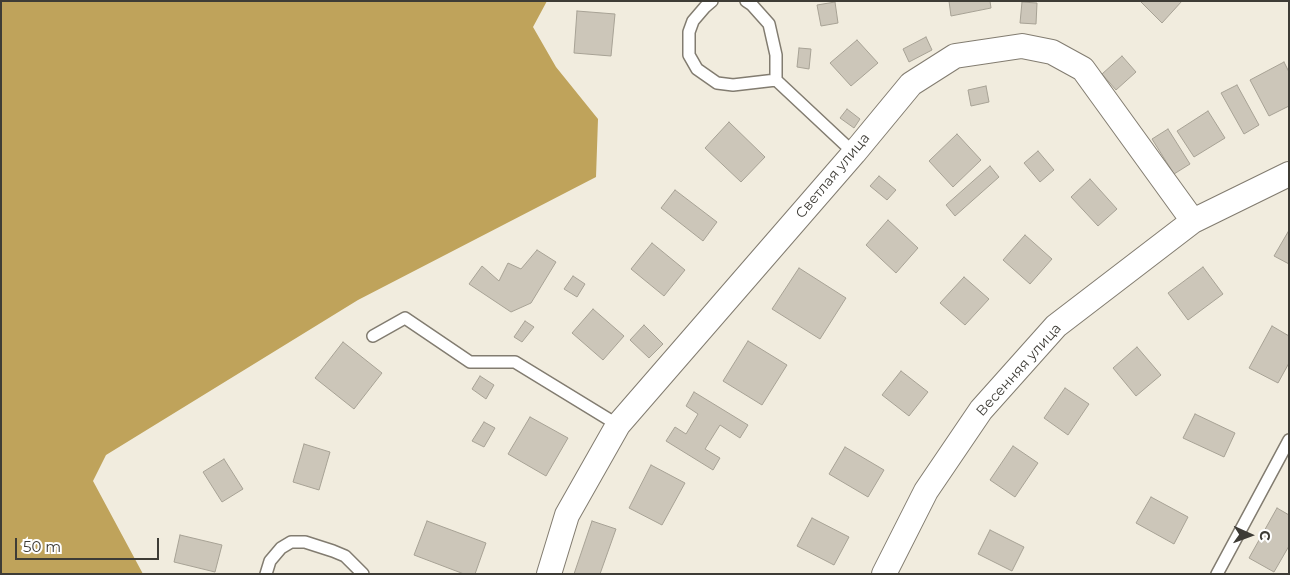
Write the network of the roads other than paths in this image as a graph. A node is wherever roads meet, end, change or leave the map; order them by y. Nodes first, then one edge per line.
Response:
1 (712, 1) edge
2 (746, 1) edge
3 (776, 80) junction
4 (854, 153) junction
5 (1289, 174) edge
6 (1193, 221) junction
7 (373, 336) dead end
8 (618, 425) junction
9 (1289, 440) edge
10 (266, 574) edge
11 (363, 574) edge
12 (549, 574) edge
13 (884, 574) edge
14 (1217, 574) edge

1 - 3 lane
2 - 3 lane
3 - 4 lane
4 - 6 street, Светлая улица
4 - 8 street, Светлая улица
5 - 6 street, Весенняя улица
6 - 13 street, Весенняя улица
7 - 8 lane
8 - 12 street, Светлая улица
9 - 14 lane
10 - 11 lane

